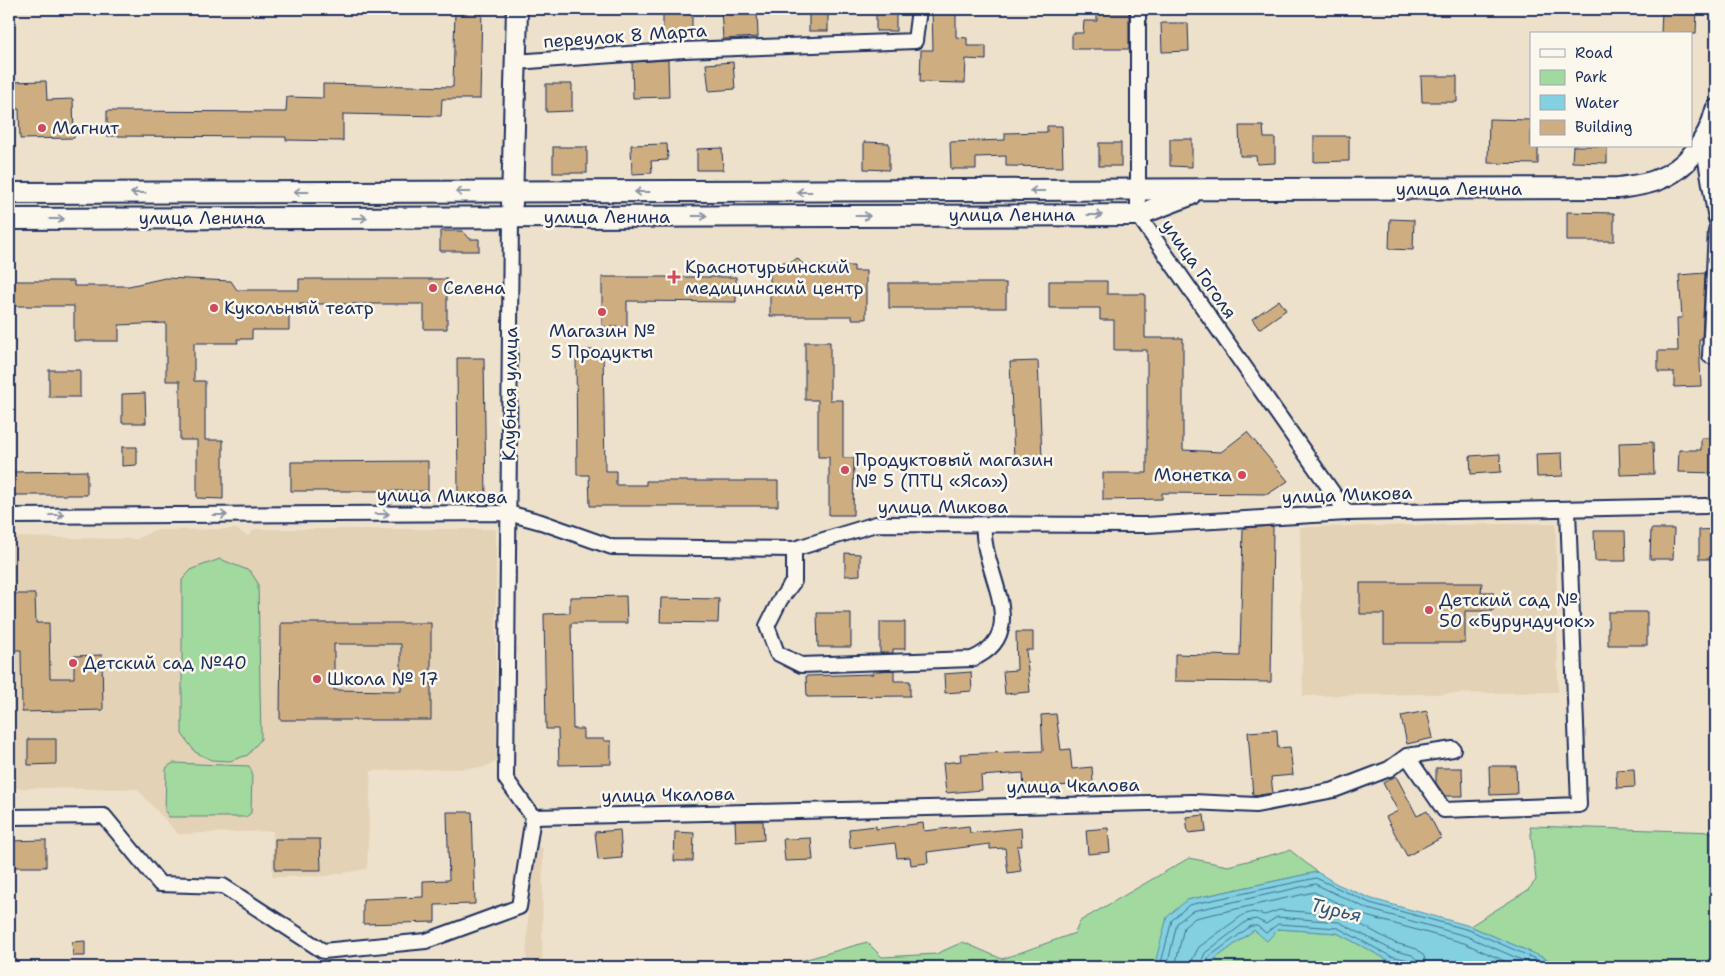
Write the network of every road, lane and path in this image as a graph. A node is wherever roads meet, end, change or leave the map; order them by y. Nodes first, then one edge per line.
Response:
1 (516, 9) edge
2 (919, 9) edge
3 (1138, 9) edge
4 (515, 62) junction
5 (1716, 110) edge
6 (1703, 143) junction
7 (1138, 191) junction
8 (1201, 191) junction
9 (512, 192) junction
10 (9, 193) edge
11 (1138, 215) junction
12 (511, 217) junction
13 (9, 219) edge
14 (1716, 220) edge
15 (1716, 230) edge
16 (1710, 356) dead end
17 (1706, 506) dead end
18 (1568, 510) junction
19 (508, 513) junction
20 (1347, 513) junction
21 (9, 516) edge
22 (984, 526) junction
23 (794, 549) junction
24 (1453, 749) dead end
25 (1408, 756) junction
26 (9, 817) edge
27 (533, 817) junction

1 - 4 main road, Клубная улица
2 - 4 street, переулок 8 Марта
3 - 7 street, улица Гоголя
4 - 9 main road, Клубная улица
5 - 6 main road, улица Ленина
6 - 8 main road, улица Ленина
6 - 14 street
7 - 8 main road, улица Ленина
7 -> 9 main road, улица Ленина
7 - 11 street, улица Гоголя
8 - 11 main road, улица Ленина
9 -> 10 main road, улица Ленина
9 - 12 main road, Клубная улица
12 -> 11 main road, улица Ленина
11 - 20 street, улица Гоголя
13 -> 12 main road, улица Ленина
12 - 19 street, Клубная улица
15 - 16 street
17 - 18 street, улица Микова
18 - 20 street, улица Микова
18 - 25 street
21 -> 19 street, улица Микова
19 - 23 street, улица Микова
19 - 27 street, Клубная улица
20 - 22 street, улица Микова
22 - 23 street, улица Микова
22 - 23 street
24 - 25 street, улица Чкалова
25 - 27 street, улица Чкалова
26 - 27 street

